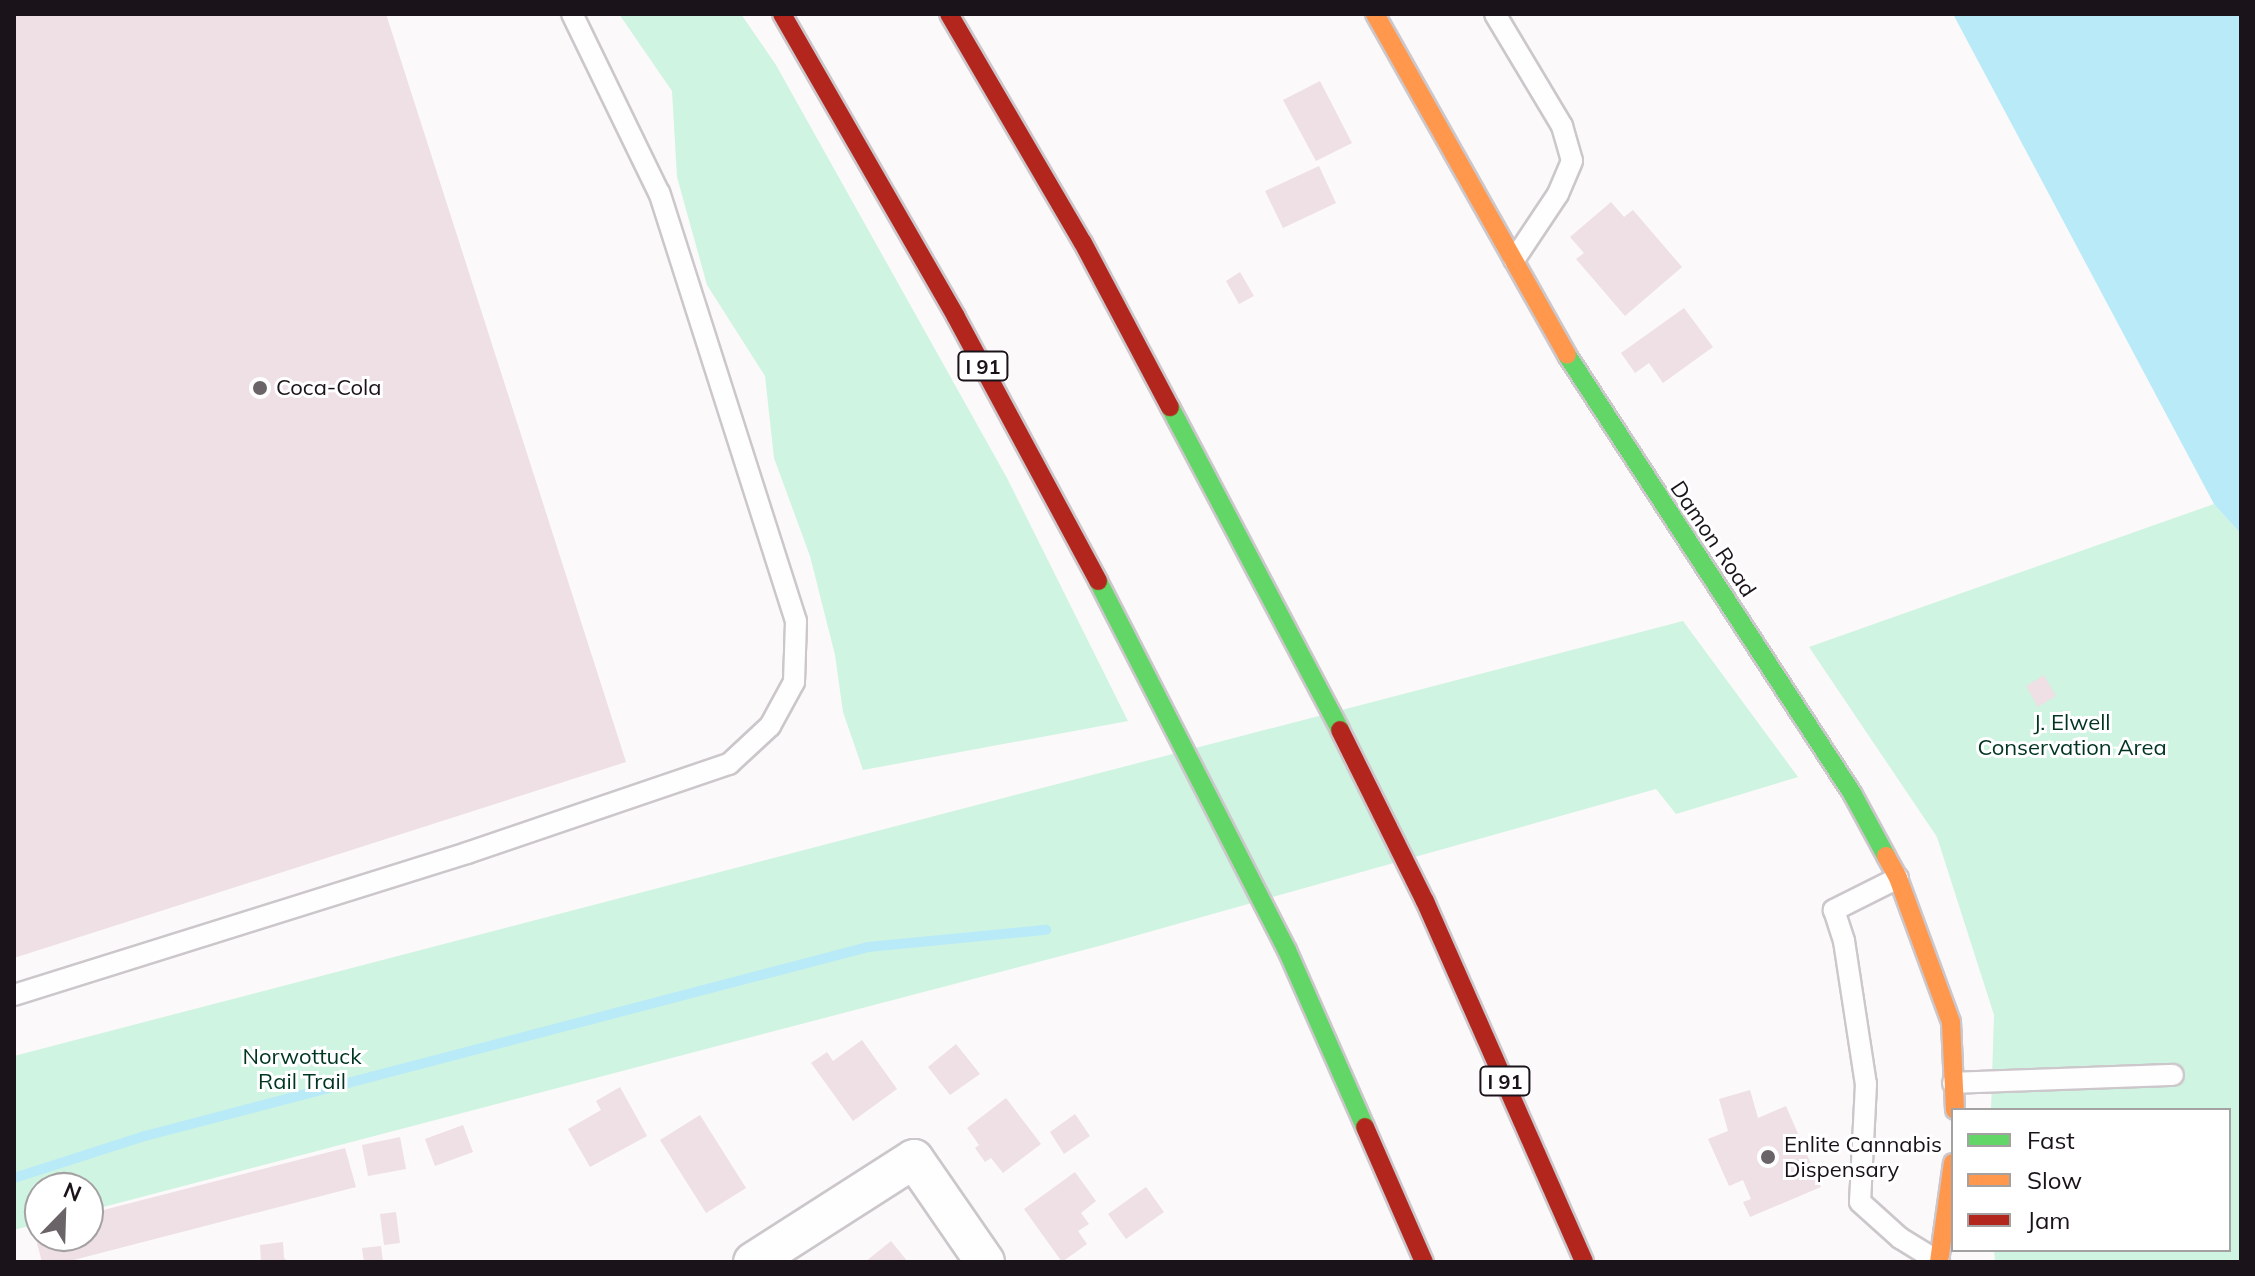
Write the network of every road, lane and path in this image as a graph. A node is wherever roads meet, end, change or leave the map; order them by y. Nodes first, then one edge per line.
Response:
1 (572, 14) edge
2 (782, 14) edge
3 (949, 14) edge
4 (1375, 14) edge
5 (1495, 14) edge
6 (1512, 263) junction
7 (1898, 878) junction
8 (14, 995) edge
9 (2173, 1075) dead end
10 (1953, 1083) junction
11 (1955, 1108) edge
12 (1951, 1177) edge
13 (753, 1262) edge
14 (985, 1262) edge
15 (1424, 1262) edge
16 (1584, 1262) edge
17 (1939, 1262) edge

1 - 8 lane
2 - 15 main road, I 91
3 - 16 main road, I 91
4 - 6 main road, Damon Road
5 - 6 lane
6 - 7 main road, Damon Road
7 - 10 main road, Damon Road
7 - 17 lane
9 - 10 lane
10 - 11 main road, Damon Road
12 - 17 main road
13 - 14 street

